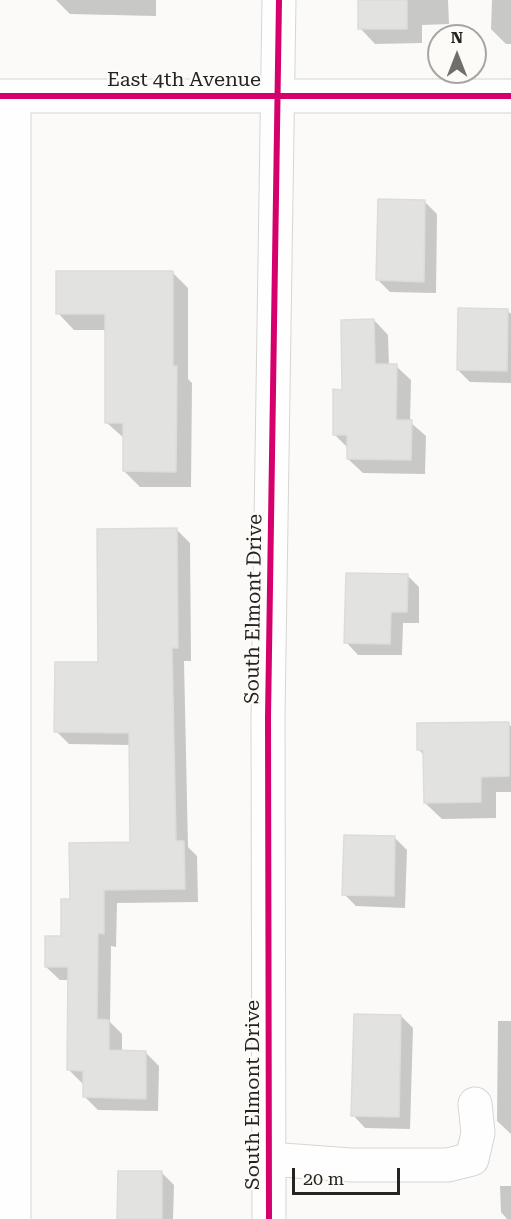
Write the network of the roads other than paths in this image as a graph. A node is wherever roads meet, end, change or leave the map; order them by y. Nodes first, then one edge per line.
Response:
1 (279, 0) edge
2 (7, 96) edge
3 (511, 96) edge
4 (279, 97) junction
5 (474, 1104) dead end
6 (269, 1159) junction
7 (14, 1219) edge
8 (269, 1219) edge

1 - 4 street, South Elmont Drive
2 - 4 street, East 4th Avenue
2 - 7 street
3 - 4 street, East 4th Avenue
4 - 6 street, South Elmont Drive
5 - 6 street
6 - 8 street, South Elmont Drive

